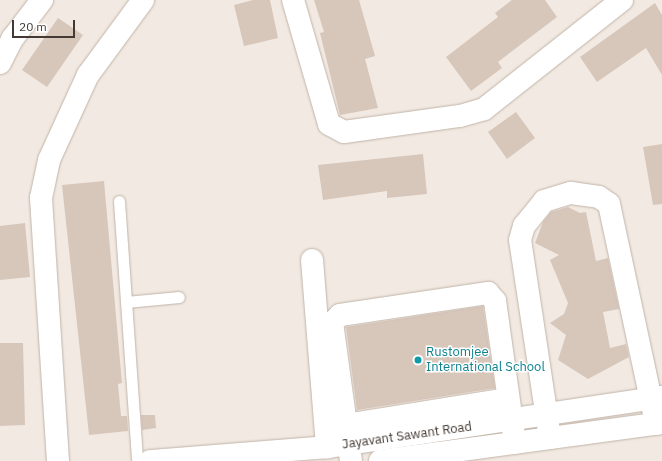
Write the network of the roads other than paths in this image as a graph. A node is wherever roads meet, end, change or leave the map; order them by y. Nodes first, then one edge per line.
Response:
1 (42, 0) edge
2 (143, 0) edge
3 (293, 0) edge
4 (622, 0) edge
5 (0, 62) edge
6 (119, 201) dead end
7 (312, 260) dead end
8 (179, 297) dead end
9 (126, 302) junction
10 (656, 398) edge
11 (508, 399) junction
12 (546, 415) junction
13 (511, 420) junction
14 (659, 424) edge
15 (550, 438) junction
16 (515, 443) junction
17 (343, 444) edge
18 (58, 461) edge
19 (137, 461) edge
20 (150, 461) edge
21 (380, 461) edge

1 - 5 street
2 - 18 street
3 - 4 street
6 - 9 lane
7 - 17 street
8 - 9 lane
9 - 19 lane
10 - 12 street, Jayavant Sawant Road
10 - 12 street
10 - 14 street
11 - 13 street
11 - 17 street
11 - 17 street
12 - 13 street, Jayavant Sawant Road
12 - 15 street
13 - 16 street
13 - 17 street, Jayavant Sawant Road
14 - 15 street, Jayavant Sawant Road
15 - 16 street, Jayavant Sawant Road
16 - 21 street, Jayavant Sawant Road
17 - 20 street, Jayavant Sawant Road

